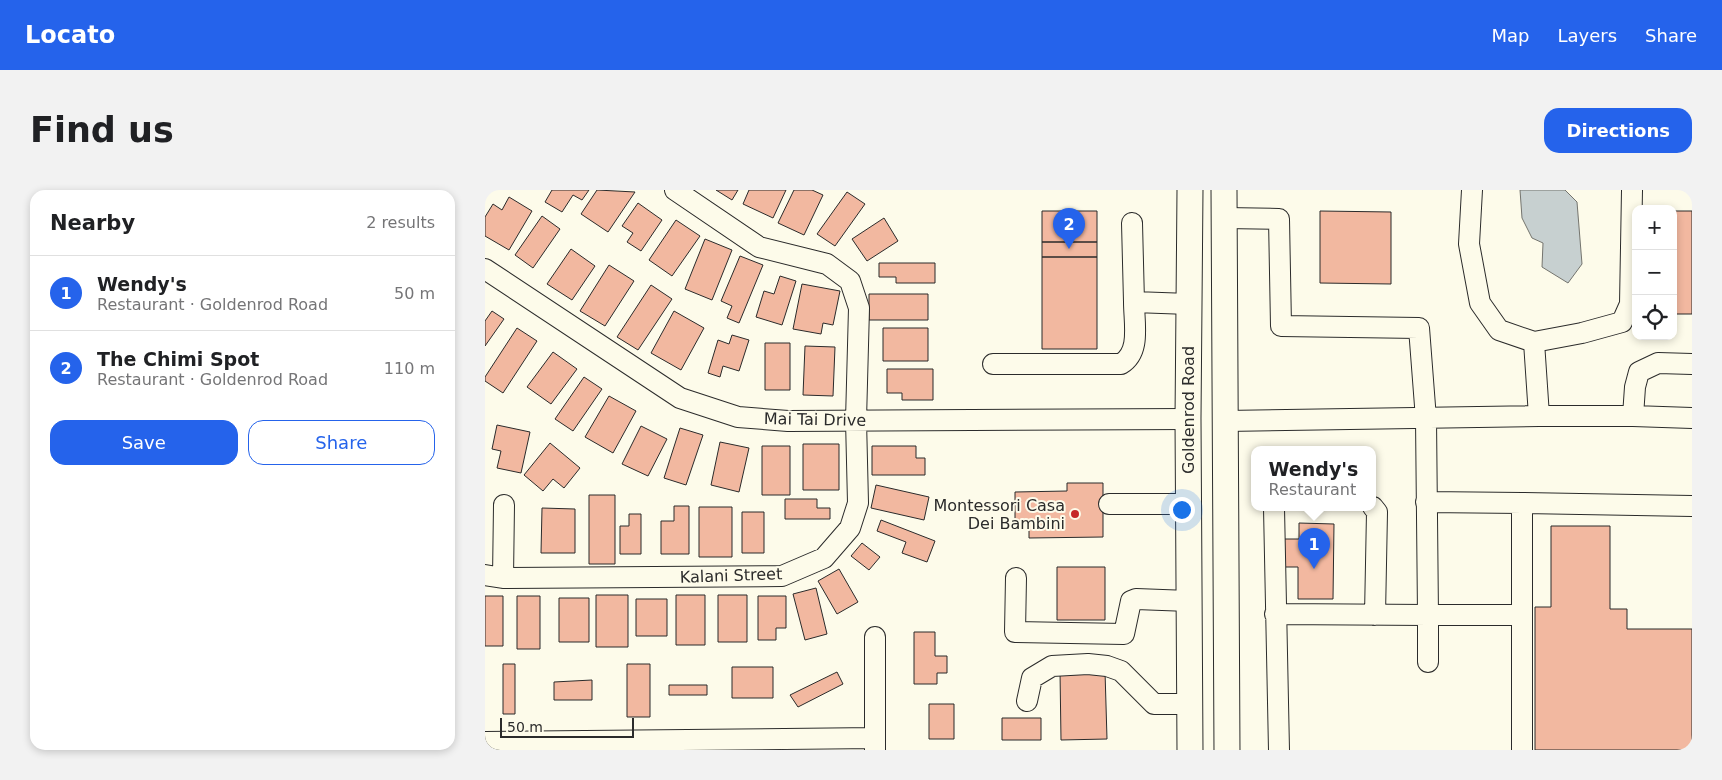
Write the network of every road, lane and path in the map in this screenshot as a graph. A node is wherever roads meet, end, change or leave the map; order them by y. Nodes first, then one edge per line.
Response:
1 (675, 190) edge
2 (1190, 190) edge
3 (1225, 190) edge
4 (1472, 190) edge
5 (1632, 190) edge
6 (1225, 218) junction
7 (1132, 223) dead end
8 (1190, 253) junction
9 (485, 268) edge
10 (1134, 302) junction
11 (1189, 304) junction
12 (1535, 342) junction
13 (993, 364) dead end
14 (1692, 364) edge
15 (1539, 416) junction
16 (1633, 416) junction
17 (1692, 418) edge
18 (1188, 419) junction
19 (1426, 419) junction
20 (856, 420) junction
21 (1225, 421) junction
22 (1426, 502) junction
23 (1522, 503) junction
24 (1109, 504) dead end
25 (1188, 504) junction
26 (504, 505) dead end
27 (1692, 506) edge
28 (1274, 511) edge
29 (1376, 511) edge
30 (494, 576) edge
31 (1016, 578) dead end
32 (1189, 601) junction
33 (1226, 602) junction
34 (1275, 611) junction
35 (1375, 615) junction
36 (1428, 615) junction
37 (1522, 615) junction
38 (875, 637) dead end
39 (1428, 662) dead end
40 (1027, 701) dead end
41 (1189, 704) junction
42 (485, 742) edge
43 (875, 744) edge
44 (1189, 750) edge
45 (1227, 750) edge
46 (1279, 750) edge
47 (1521, 750) edge

1 - 20 street, Kalani Street
2 - 8 main road, Goldenrod Road
3 - 6 main road
4 - 12 street
5 - 12 street
6 - 19 street
6 - 21 main road
7 - 10 street
8 - 11 main road, Goldenrod Road
8 - 21 main road
9 - 20 street, Mai Tai Drive
10 - 11 street
10 - 13 street
11 - 18 main road, Goldenrod Road
12 - 15 street
14 - 16 street
15 - 16 street
15 - 19 street
16 - 17 street
18 - 20 street, Mai Tai Drive
18 - 25 main road, Goldenrod Road
18 - 33 main road
19 - 21 street
19 - 22 street
20 - 30 street, Kalani Street
21 - 33 main road
22 - 23 street
22 - 36 street
23 - 27 street
23 - 37 street
24 - 25 street
25 - 32 main road, Goldenrod Road
26 - 30 street
28 - 34 street
29 - 35 street
31 - 32 street
32 - 41 main road, Goldenrod Road
33 - 45 main road
34 - 35 street
34 - 46 street
35 - 36 street
36 - 37 street
36 - 39 street
37 - 47 street
38 - 43 street
40 - 41 street
41 - 44 main road, Goldenrod Road
42 - 43 street

